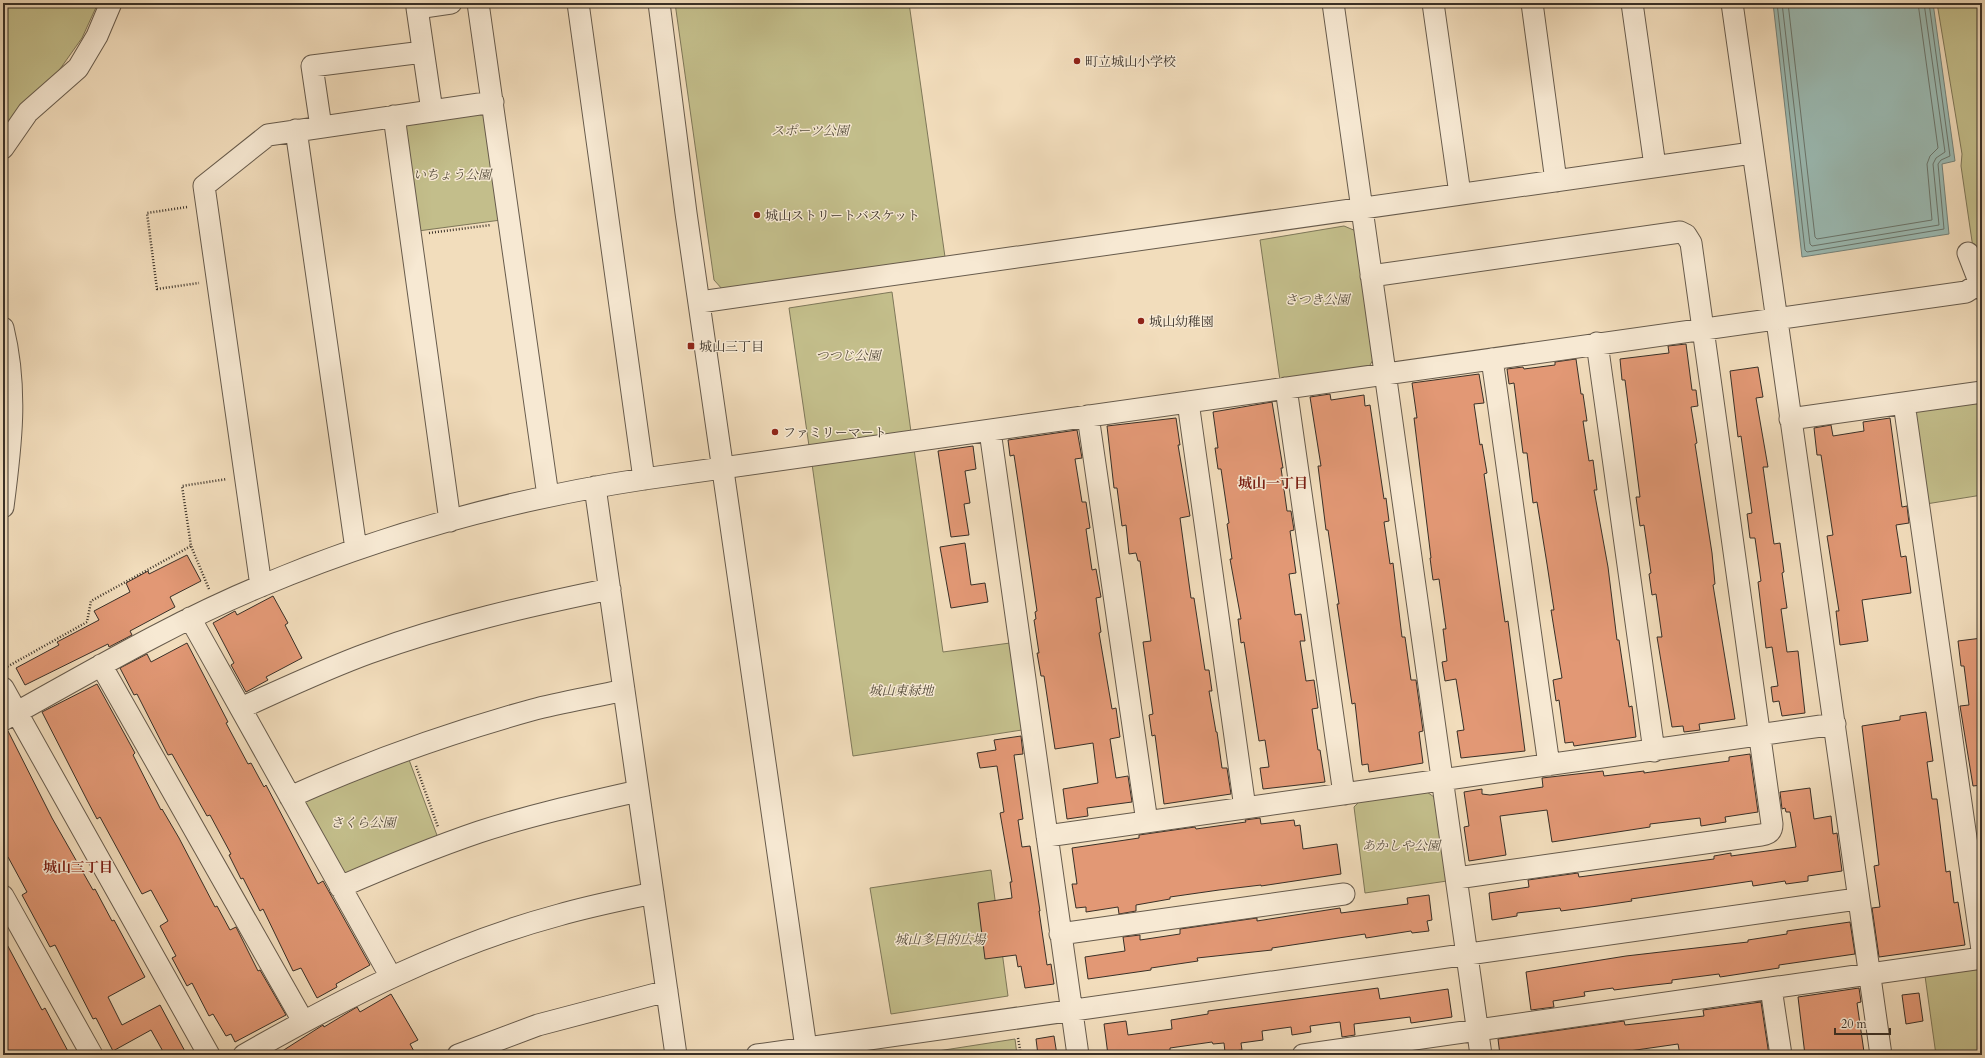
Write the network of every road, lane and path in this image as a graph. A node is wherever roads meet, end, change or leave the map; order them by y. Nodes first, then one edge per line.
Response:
1 (111, 3) edge
2 (451, 3) edge
3 (478, 3) edge
4 (578, 3) edge
5 (659, 3) edge
6 (1333, 3) edge
7 (1433, 3) edge
8 (1532, 3) edge
9 (1632, 3) edge
10 (1732, 3) edge
11 (423, 52) junction
12 (492, 102) junction
13 (432, 111) junction
14 (394, 116) junction
15 (320, 126) junction
16 (296, 130) junction
17 (3, 148) edge
18 (1752, 153) junction
19 (1655, 166) junction
20 (1556, 181) junction
21 (1460, 194) junction
22 (207, 204) junction
23 (1362, 208) junction
24 (510, 222) junction
25 (410, 236) junction
26 (1968, 253) dead end
27 (1371, 276) junction
28 (218, 280) junction
29 (1981, 286) edge
30 (700, 302) junction
31 (1775, 318) junction
32 (3, 328) edge
33 (1702, 328) junction
34 (1597, 343) junction
35 (1492, 359) junction
36 (1386, 374) junction
37 (1286, 388) junction
38 (1982, 392) edge
39 (1188, 402) junction
40 (1904, 402) junction
41 (1088, 416) junction
42 (1790, 419) junction
43 (990, 431) junction
44 (724, 469) junction
45 (245, 476) junction
46 (644, 479) junction
47 (595, 487) junction
48 (548, 496) junction
49 (3, 507) edge
50 (450, 521) junction
51 (191, 546) junction
52 (356, 549) junction
53 (261, 586) junction
54 (610, 589) junction
55 (217, 606) junction
56 (190, 618) junction
57 (101, 665) junction
58 (3, 669) edge
59 (3, 688) edge
60 (624, 690) junction
61 (241, 708) junction
62 (10, 716) edge
63 (1835, 724) junction
64 (1760, 735) junction
65 (409, 748) junction
66 (1654, 751) junction
67 (1549, 765) junction
68 (1443, 780) junction
69 (638, 791) junction
70 (1344, 794) junction
71 (290, 798) junction
72 (1245, 808) junction
73 (1147, 822) junction
74 (1047, 836) junction
75 (444, 845) junction
76 (1457, 878) junction
77 (340, 887) junction
78 (653, 893) junction
79 (1344, 894) dead end
80 (3, 896) edge
81 (1857, 899) junction
82 (1060, 934) junction
83 (1982, 950) edge
84 (1468, 953) junction
85 (1982, 958) edge
86 (1869, 975) junction
87 (391, 977) junction
88 (1771, 988) junction
89 (667, 991) junction
90 (1072, 1010) junction
91 (303, 1021) junction
92 (1478, 1030) junction
93 (1018, 1034) dead end
94 (807, 1052) edge
95 (92, 1055) edge
96 (209, 1055) edge
97 (244, 1055) edge
98 (458, 1055) edge
99 (676, 1055) edge
100 (757, 1055) edge
101 (1020, 1055) edge
102 (1078, 1055) edge
103 (1303, 1055) edge
104 (1482, 1055) edge
105 (1781, 1055) edge
106 (1881, 1055) edge

1 - 17 street
2 - 11 street
3 - 12 street
4 - 46 street
5 - 30 street
6 - 23 street
7 - 21 street
8 - 20 street
9 - 19 street
10 - 18 street
11 - 13 street
11 - 15 street
12 - 13 street
12 - 24 street
13 - 14 street
14 - 15 street
14 - 25 street
15 - 16 street
16 - 22 street
16 - 52 street
18 - 19 street
18 - 31 street
19 - 20 street
20 - 21 street
21 - 23 street
22 - 28 street
22 - 28 path
23 - 27 street
23 - 30 street
24 - 25 path
24 - 48 street
25 - 50 street
26 - 29 street
27 - 33 street
27 - 36 street
28 - 45 street
29 - 31 street
30 - 44 street
31 - 33 street
31 - 42 street
32 - 49 street
33 - 34 street
33 - 64 street
34 - 35 street
34 - 66 street
35 - 36 street
35 - 67 street
36 - 37 street
36 - 68 street
37 - 39 street
37 - 70 street
38 - 40 street
39 - 41 street
39 - 72 street
40 - 42 street
40 - 83 street
41 - 43 street
41 - 73 street
42 - 63 street
43 - 44 street
43 - 74 street
44 - 46 street
44 - 94 street
45 - 51 path
45 - 53 street
46 - 47 street
47 - 48 street
47 - 54 street
48 - 50 street
50 - 52 street
51 - 55 path
51 - 58 path
52 - 53 street
53 - 55 street
54 - 60 street
54 - 61 street
55 - 56 street
56 - 57 street
56 - 61 street
57 - 62 street
57 - 91 street
59 - 62 street
60 - 65 street
60 - 69 street
61 - 71 street
62 - 96 street
63 - 64 street
63 - 81 street
64 - 66 street
64 - 76 street
65 - 71 street
65 - 75 path
66 - 67 street
67 - 68 street
68 - 70 street
68 - 76 street
69 - 75 street
69 - 78 street
70 - 72 street
71 - 77 street
72 - 73 street
73 - 74 street
74 - 82 street
75 - 77 street
76 - 84 street
77 - 87 street
78 - 87 street
78 - 89 street
79 - 82 street
80 - 95 street
81 - 84 street
81 - 86 street
82 - 90 street
84 - 90 street
84 - 92 street
85 - 86 street
86 - 88 street
86 - 106 street
87 - 91 street
88 - 92 street
88 - 105 street
89 - 98 street
89 - 99 street
90 - 94 street
90 - 102 street
91 - 97 street
92 - 103 street
92 - 104 street
93 - 101 path
94 - 100 street

